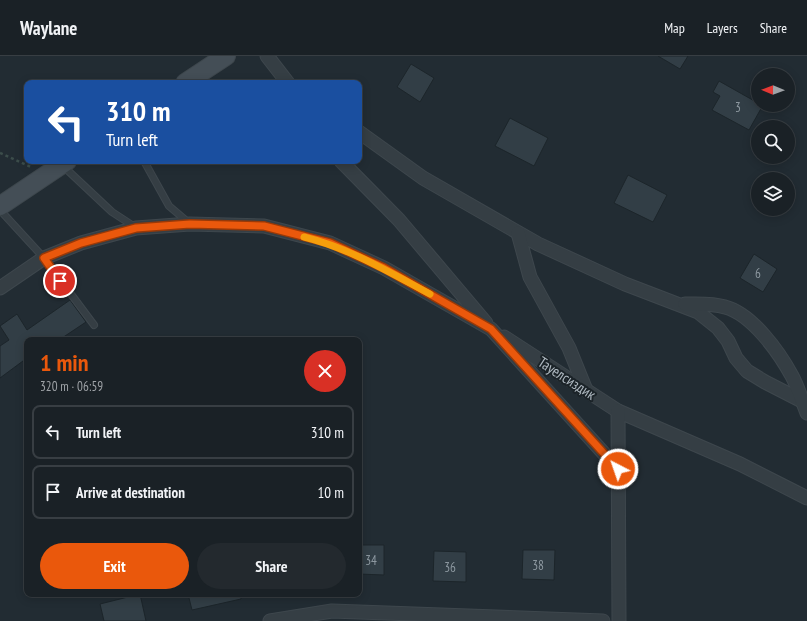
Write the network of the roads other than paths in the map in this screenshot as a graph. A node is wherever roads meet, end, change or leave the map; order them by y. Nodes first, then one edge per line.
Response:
1 (226, 56) edge
2 (267, 56) edge
3 (190, 80) edge
4 (286, 80) edge
5 (362, 134) edge
6 (146, 164) edge
7 (344, 164) edge
8 (58, 167) edge
9 (0, 206) edge
10 (0, 210) edge
11 (190, 224) junction
12 (136, 228) junction
13 (518, 232) junction
14 (44, 258) junction
15 (0, 288) edge
16 (680, 304) junction
17 (94, 325) dead end
18 (491, 329) junction
19 (586, 390) junction
20 (804, 407) edge
21 (618, 411) junction
22 (618, 469) junction
23 (807, 498) edge
24 (332, 616) edge
25 (270, 621) edge
26 (603, 621) edge
27 (619, 621) edge

1 - 3 main road
2 - 4 street
5 - 13 street
6 - 11 lane
7 - 18 street, Тауелсиздик
8 - 9 main road
8 - 12 lane
10 - 14 lane
11 - 12 street
11 - 18 street
12 - 14 street
13 - 16 street
13 - 19 street
14 - 15 street
14 - 17 lane
16 - 20 street
16 - 20 street
18 - 19 street, Тауелсиздик
18 - 22 street
19 - 21 street, Тауелсиздик
21 - 22 street
21 - 23 street, Тауелсиздик
22 - 27 street
24 - 25 street
24 - 26 street

